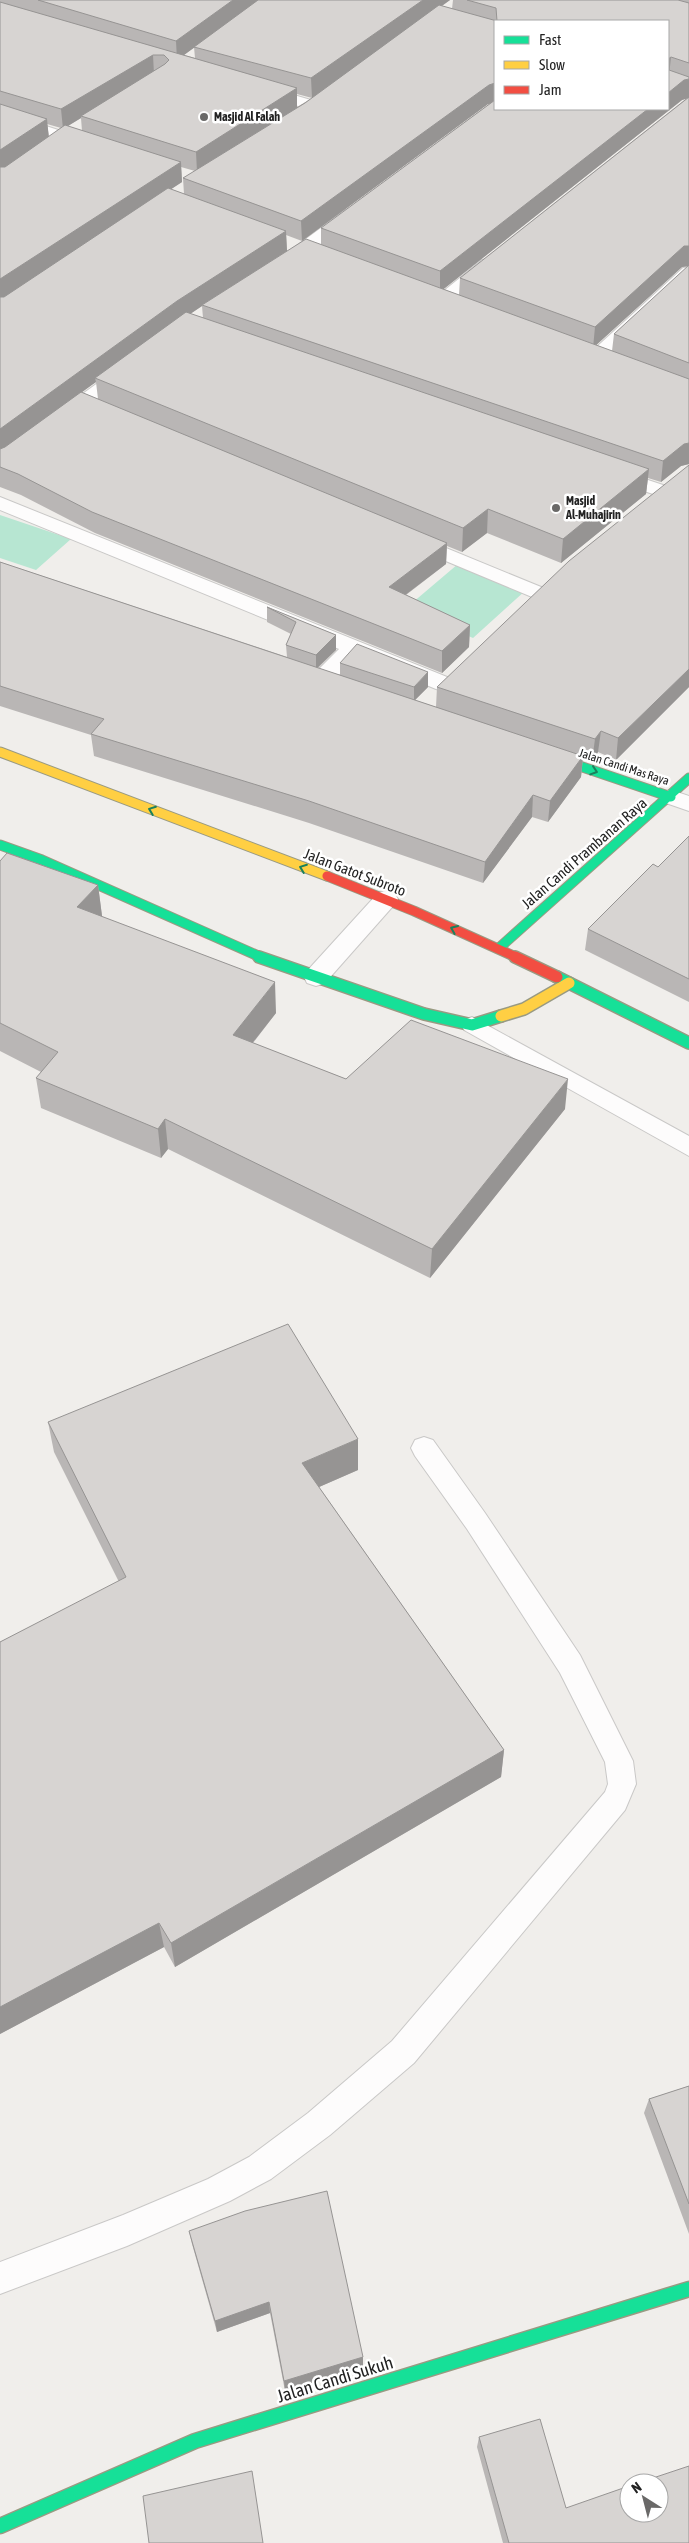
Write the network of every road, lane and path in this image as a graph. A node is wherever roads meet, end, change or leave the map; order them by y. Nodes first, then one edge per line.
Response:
1 (243, 85) edge
2 (331, 94) edge
3 (315, 106) junction
4 (0, 116) edge
5 (298, 118) edge
6 (80, 127) edge
7 (65, 137) junction
8 (48, 148) edge
9 (100, 148) edge
10 (366, 203) edge
11 (286, 243) edge
12 (304, 250) junction
13 (502, 252) edge
14 (322, 256) edge
15 (689, 272) edge
16 (268, 274) edge
17 (423, 295) edge
18 (441, 302) junction
19 (459, 308) edge
20 (578, 350) edge
21 (146, 357) edge
22 (596, 357) junction
23 (613, 364) edge
24 (82, 404) junction
25 (101, 412) edge
26 (0, 463) edge
27 (599, 470) edge
28 (664, 493) edge
29 (0, 503) edge
30 (393, 532) edge
31 (539, 593) edge
32 (354, 646) junction
33 (322, 679) edge
34 (444, 684) edge
35 (0, 752) edge
36 (540, 753) edge
37 (689, 778) edge
38 (680, 800) edge
39 (0, 845) edge
40 (386, 899) junction
41 (499, 948) junction
42 (316, 977) junction
43 (569, 983) junction
44 (472, 1025) junction
45 (689, 1043) edge
46 (689, 1147) edge
47 (424, 1448) dead end
48 (0, 2278) edge
49 (689, 2289) edge
50 (0, 2526) edge

1 - 3 street
2 - 3 street
3 - 5 street
4 - 7 street
6 - 7 street
7 - 8 street
7 - 9 street
10 - 12 street
11 - 12 street
12 - 14 street
12 - 16 street
13 - 18 street
15 - 22 street
17 - 18 street
18 - 19 street
20 - 22 street
21 - 24 street
22 - 23 street
24 - 25 street
24 - 26 street
27 - 28 street
29 - 32 street
30 - 31 street
32 - 33 street
32 - 34 street
40 -> 35 street, Jalan Gatot Subroto
36 -> 38 street, Jalan Candi Mas Raya
37 - 38 street, Jalan Candi Prambanan Raya
38 - 41 street, Jalan Candi Prambanan Raya
39 - 42 street
41 -> 40 street, Jalan Gatot Subroto
40 - 42 street
41 - 43 street, Jalan Gatot Subroto
42 - 44 street
43 - 44 street
43 - 45 street, Jalan Gatot Subroto
44 - 46 lane
47 - 48 lane
49 - 50 street, Jalan Candi Sukuh

